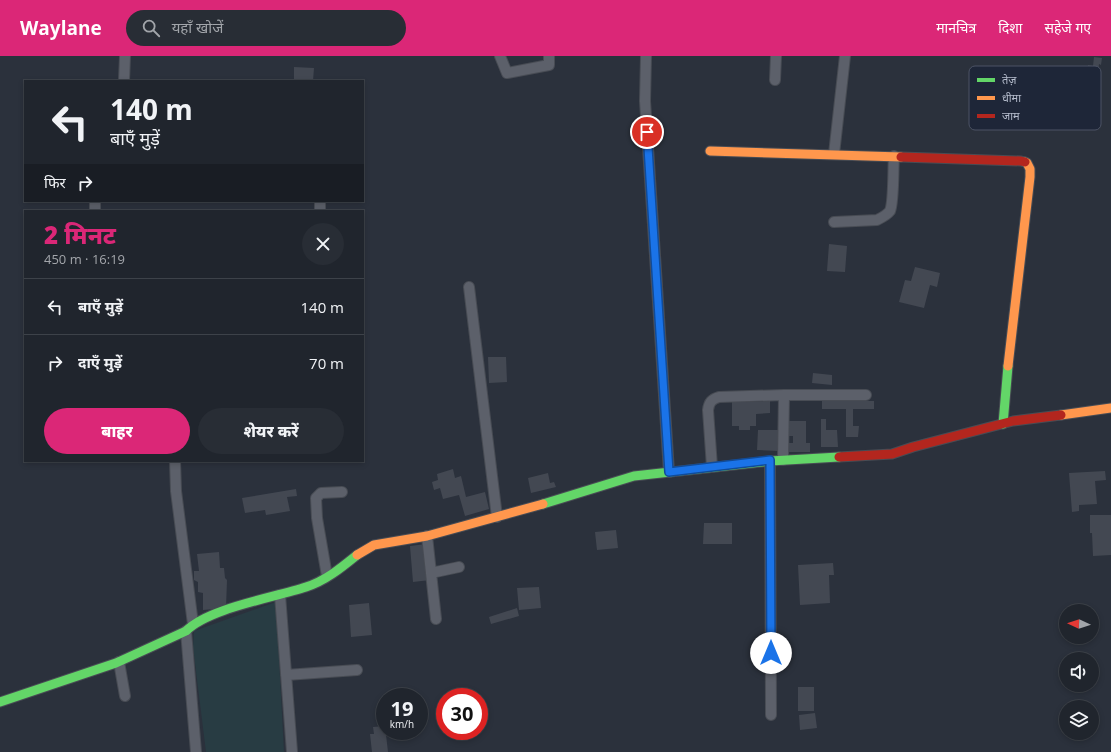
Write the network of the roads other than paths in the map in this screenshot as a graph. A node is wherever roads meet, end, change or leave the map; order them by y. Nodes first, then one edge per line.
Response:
1 (125, 56) edge
2 (500, 56) edge
3 (549, 56) edge
4 (646, 56) edge
5 (776, 56) edge
6 (845, 56) edge
7 (124, 80) edge
8 (775, 80) dead end
9 (710, 151) dead end
10 (834, 154) junction
11 (894, 156) junction
12 (834, 222) dead end
13 (469, 287) dead end
14 (784, 395) junction
15 (866, 395) dead end
16 (1111, 408) edge
17 (1003, 424) junction
18 (770, 460) junction
19 (783, 460) junction
20 (175, 462) edge
21 (712, 467) junction
22 (669, 472) junction
23 (342, 492) dead end
24 (497, 517) junction
25 (428, 536) junction
26 (459, 567) dead end
27 (431, 573) junction
28 (327, 576) junction
29 (280, 594) junction
30 (436, 618) dead end
31 (190, 628) junction
32 (119, 662) junction
33 (358, 670) dead end
34 (286, 675) junction
35 (125, 696) dead end
36 (0, 702) edge
37 (771, 715) dead end
38 (196, 752) edge
39 (292, 752) edge

1 - 7 street
2 - 3 street
4 - 22 street
5 - 8 street
6 - 10 street
9 - 10 street
10 - 11 street
11 - 12 street
11 - 17 street
13 - 24 street
14 - 15 street
14 - 19 street
14 - 21 street
16 - 17 street
17 - 19 street
18 - 19 street
18 - 21 street
18 - 37 street
20 - 31 street
21 - 22 street
22 - 24 street
23 - 28 street
24 - 25 street
25 - 27 street
25 - 28 street
26 - 27 street
27 - 30 street
28 - 29 street
29 - 31 street
29 - 34 street
31 - 32 street
31 - 38 street
32 - 35 street
32 - 36 street
33 - 34 street
34 - 39 street

